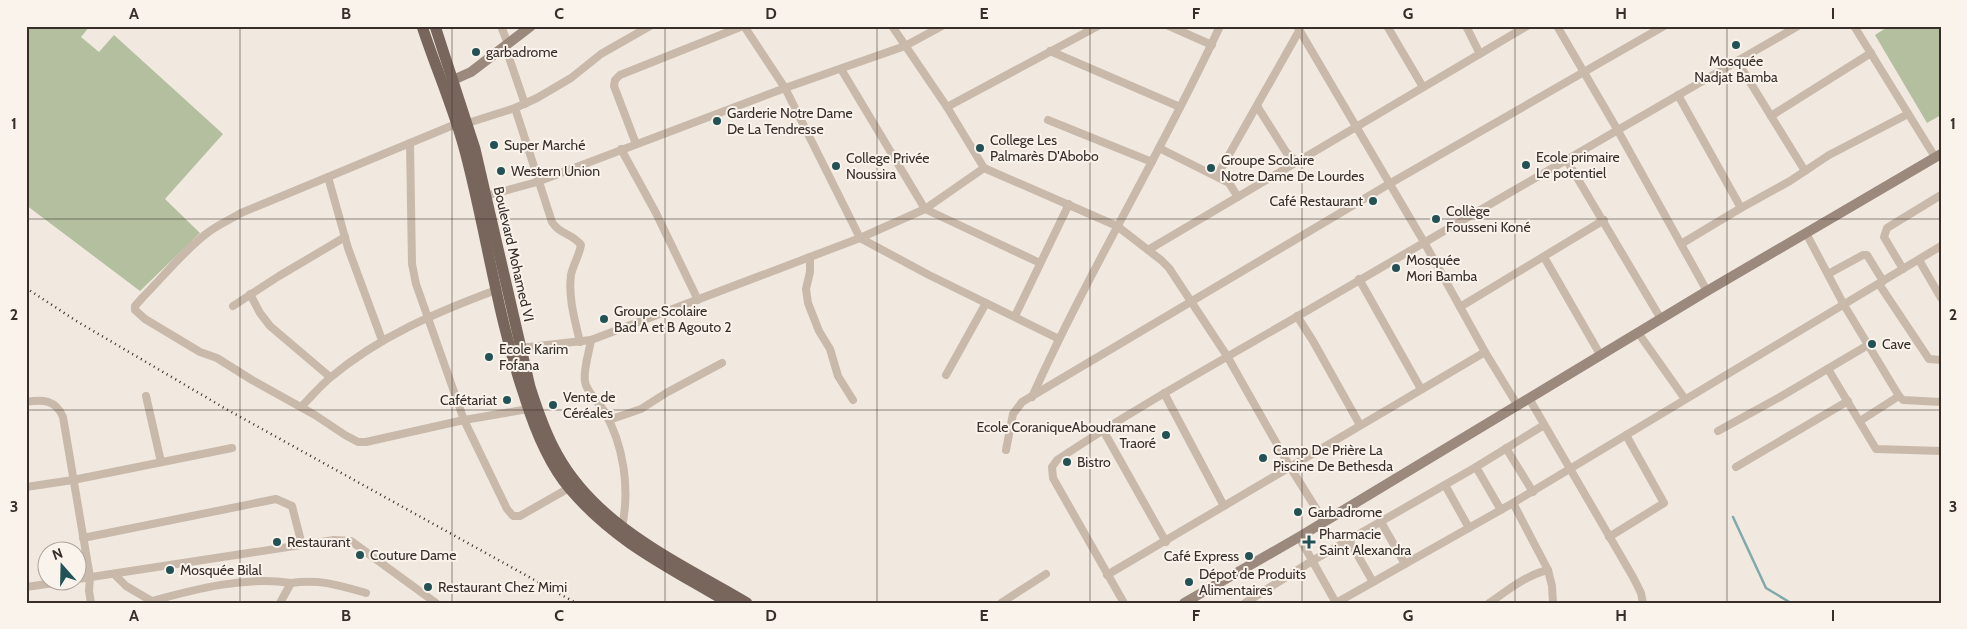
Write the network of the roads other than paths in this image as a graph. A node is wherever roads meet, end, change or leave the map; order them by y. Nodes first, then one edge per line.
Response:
1 (422, 26) edge
2 (435, 26) edge
3 (501, 26) edge
4 (531, 26) edge
5 (650, 26) edge
6 (744, 26) edge
7 (892, 26) edge
8 (942, 26) edge
9 (1098, 26) edge
10 (1169, 26) edge
11 (1220, 26) edge
12 (1387, 26) edge
13 (1466, 26) edge
14 (1527, 26) edge
15 (1557, 26) edge
16 (1664, 26) edge
17 (1798, 26) edge
18 (1854, 26) edge
19 (1298, 28) edge
20 (507, 45) junction
21 (1212, 45) junction
22 (905, 46) junction
23 (1050, 52) junction
24 (1871, 53) junction
25 (1480, 54) junction
26 (1737, 61) junction
27 (841, 69) junction
28 (1584, 72) junction
29 (448, 81) junction
30 (1423, 87) junction
31 (785, 88) junction
32 (1678, 95) junction
33 (525, 104) junction
34 (1257, 106) junction
35 (947, 107) junction
36 (1180, 107) junction
37 (514, 108) junction
38 (1908, 114) junction
39 (1771, 116) junction
40 (1048, 120) dead end
41 (468, 123) junction
42 (456, 124) junction
43 (1356, 127) junction
44 (1617, 129) junction
45 (410, 143) junction
46 (636, 144) junction
47 (1159, 148) junction
48 (621, 149) junction
49 (1938, 156) edge
50 (1566, 159) junction
51 (1152, 162) junction
52 (1297, 162) junction
53 (984, 168) junction
54 (1805, 171) junction
55 (1217, 176) junction
56 (328, 177) junction
57 (537, 182) junction
58 (1389, 184) junction
59 (1941, 195) edge
60 (486, 196) junction
61 (1238, 197) junction
62 (1069, 204) junction
63 (1742, 208) junction
64 (925, 209) junction
65 (1604, 220) junction
66 (1117, 226) junction
67 (1806, 233) junction
68 (345, 237) junction
69 (860, 238) junction
70 (1424, 242) junction
71 (1681, 244) junction
72 (1941, 246) edge
73 (1148, 250) junction
74 (810, 257) junction
75 (1544, 257) junction
76 (1919, 260) junction
77 (1040, 263) junction
78 (1903, 269) junction
79 (1828, 274) junction
80 (1359, 279) junction
81 (1881, 282) junction
82 (496, 290) junction
83 (1707, 291) junction
84 (250, 294) junction
85 (1941, 298) edge
86 (698, 300) junction
87 (1190, 300) junction
88 (986, 303) junction
89 (1844, 305) junction
90 (233, 306) dead end
91 (1460, 307) junction
92 (1016, 316) junction
93 (1297, 316) junction
94 (428, 317) junction
95 (1661, 320) junction
96 (1639, 334) junction
97 (1058, 339) junction
98 (382, 340) junction
99 (591, 340) junction
100 (580, 342) junction
101 (1868, 345) junction
102 (520, 348) junction
103 (1484, 352) junction
104 (1227, 356) junction
105 (1601, 356) junction
106 (1941, 360) edge
107 (722, 363) dead end
108 (1828, 369) junction
109 (946, 375) dead end
110 (330, 377) junction
111 (1421, 389) junction
112 (1164, 393) junction
113 (146, 396) dead end
114 (1899, 396) junction
115 (1032, 397) junction
116 (1684, 399) junction
117 (853, 400) dead end
118 (1530, 400) junction
119 (26, 402) edge
120 (1848, 402) junction
121 (1941, 402) edge
122 (1518, 406) junction
123 (301, 407) junction
124 (528, 409) junction
125 (464, 420) junction
126 (609, 420) junction
127 (1860, 421) junction
128 (1360, 425) junction
129 (1544, 425) junction
130 (1102, 430) junction
131 (1718, 431) dead end
132 (1626, 435) junction
133 (232, 448) dead end
134 (1506, 448) junction
135 (1006, 450) dead end
136 (1941, 451) edge
137 (161, 462) junction
138 (1290, 467) junction
139 (1476, 467) junction
140 (1736, 467) dead end
141 (1569, 469) junction
142 (74, 480) junction
143 (1445, 485) junction
144 (26, 487) edge
145 (569, 488) junction
146 (1533, 492) junction
147 (1513, 503) junction
148 (1224, 506) junction
149 (1501, 510) junction
150 (1324, 521) junction
151 (1381, 522) junction
152 (622, 527) junction
153 (1468, 528) junction
154 (1299, 537) junction
155 (1609, 537) junction
156 (83, 538) junction
157 (1349, 540) junction
158 (1166, 542) junction
159 (302, 546) junction
160 (1312, 561) junction
161 (1405, 564) junction
162 (1548, 570) junction
163 (114, 574) junction
164 (1046, 574) dead end
165 (1107, 575) junction
166 (90, 577) junction
167 (291, 582) junction
168 (1373, 582) junction
169 (366, 592) dead end
170 (153, 602) edge
171 (92, 603) edge
172 (280, 603) edge
173 (436, 603) edge
174 (729, 603) edge
175 (747, 603) edge
176 (1000, 603) edge
177 (1124, 603) edge
178 (1184, 603) edge
179 (1245, 603) edge
180 (1489, 603) edge
181 (1553, 603) edge
182 (1643, 603) edge

1 - 29 main road, Boulevard Mohamed VI
2 - 29 main road, Boulevard Mohamed VI
3 - 20 street
4 - 20 street
5 - 33 street
6 - 31 street
6 - 46 street
7 - 22 street
8 - 22 street
9 - 23 street
10 - 21 street
11 - 21 street
12 - 30 street
13 - 25 street
14 - 25 street
15 - 28 street
16 - 28 street
17 - 26 street
18 - 24 street
19 - 34 street
19 - 43 street
20 - 29 street
20 - 33 street
21 - 36 street
22 - 27 street
22 - 35 street
23 - 35 street
23 - 36 street
24 - 38 street
24 - 39 street
25 - 30 street
26 - 32 street
26 - 39 street
27 - 31 street
27 - 64 street
28 - 44 street
28 - 58 street
29 - 41 main road, Boulevard Mohamed VI
29 - 42 main road, Boulevard Mohamed VI
30 - 43 street
31 - 46 street
31 - 69 street
32 - 44 street
32 - 63 street
33 - 37 street
34 - 52 street
34 - 55 street
35 - 53 street
36 - 47 street
37 - 41 street
37 - 57 street
38 - 49 street
38 - 54 street
39 - 54 street
40 - 51 street
41 - 60 main road, Boulevard Mohamed VI
42 - 45 street
42 - 82 main road, Boulevard Mohamed VI
43 - 52 street
43 - 58 street
44 - 50 street
44 - 71 street
45 - 56 street
45 - 94 street
46 - 48 street
47 - 51 street
47 - 55 street
48 - 57 street
48 - 86 street
49 - 67 street
50 - 65 street
50 - 70 street
51 - 66 street
52 - 61 street
53 - 62 street
53 - 64 street
54 - 63 street
55 - 61 street
56 - 68 street
56 - 123 street
57 - 60 street
57 - 100 street
58 - 70 street
58 - 87 street
59 - 78 street
60 - 102 main road, Boulevard Mohamed VI
61 - 73 street
62 - 66 street
62 - 77 street
63 - 71 street
64 - 69 street
64 - 77 street
65 - 75 street
65 - 95 street
66 - 73 street
66 - 97 street
67 - 79 street
67 - 83 street
68 - 84 street
68 - 98 street
69 - 74 street
69 - 88 street
70 - 80 street
70 - 91 street
71 - 83 street
72 - 76 street
73 - 87 street
74 - 86 street
74 - 117 street
75 - 91 street
75 - 105 street
76 - 78 street
76 - 85 street
77 - 92 street
78 - 81 street
79 - 81 street
79 - 89 street
80 - 93 street
80 - 111 street
81 - 89 street
81 - 106 street
82 - 94 street
82 - 124 main road, Boulevard Mohamed VI
83 - 95 street
84 - 90 street
84 - 110 street
86 - 99 street
87 - 104 street
87 - 115 street
88 - 92 street
88 - 109 street
89 - 101 street
89 - 116 street
91 - 103 street
92 - 97 street
93 - 104 street
93 - 128 street
94 - 98 street
94 - 125 street
95 - 96 street
96 - 105 street
96 - 116 street
97 - 115 street
98 - 110 street
99 - 100 street
99 - 126 street
100 - 102 street
101 - 108 street
101 - 114 street
102 - 152 main road, Boulevard Mohamed VI
103 - 111 street
103 - 122 street
104 - 112 street
104 - 138 street
105 - 118 street
107 - 126 street
108 - 120 street
108 - 131 street
110 - 123 street
111 - 128 street
112 - 130 street
112 - 148 street
113 - 137 street
114 - 121 street
114 - 127 street
115 - 135 street
116 - 132 street
118 - 122 street
118 - 129 street
119 - 142 street
120 - 127 street
120 - 140 street
122 - 150 street
123 - 125 street
124 - 125 street
124 - 145 main road, Boulevard Mohamed VI
125 - 145 street
126 - 152 street
127 - 136 street
128 - 138 street
129 - 134 street
129 - 141 street
130 - 158 street
130 - 165 street
132 - 141 street
132 - 155 street
133 - 137 street
134 - 139 street
134 - 146 street
137 - 142 street
138 - 148 street
138 - 150 street
139 - 143 street
139 - 149 street
141 - 146 street
141 - 155 street
142 - 144 street
142 - 156 street
143 - 151 street
143 - 153 street
145 - 174 main road, Boulevard Mohamed VI
146 - 147 street
147 - 149 street
147 - 162 street
148 - 158 street
149 - 153 street
150 - 154 street
151 - 157 street
151 - 161 street
152 - 175 main road, Boulevard Mohamed VI
153 - 161 street
154 - 160 street
154 - 178 street
155 - 182 street
156 - 159 street
156 - 166 street
157 - 160 street
157 - 168 street
158 - 165 street
159 - 163 street
159 - 173 street
160 - 168 street
160 - 179 street
161 - 168 street
162 - 180 street
162 - 181 street
163 - 166 street
163 - 170 street
164 - 176 street
165 - 177 street
166 - 171 street
167 - 169 street
167 - 170 street
167 - 172 street

